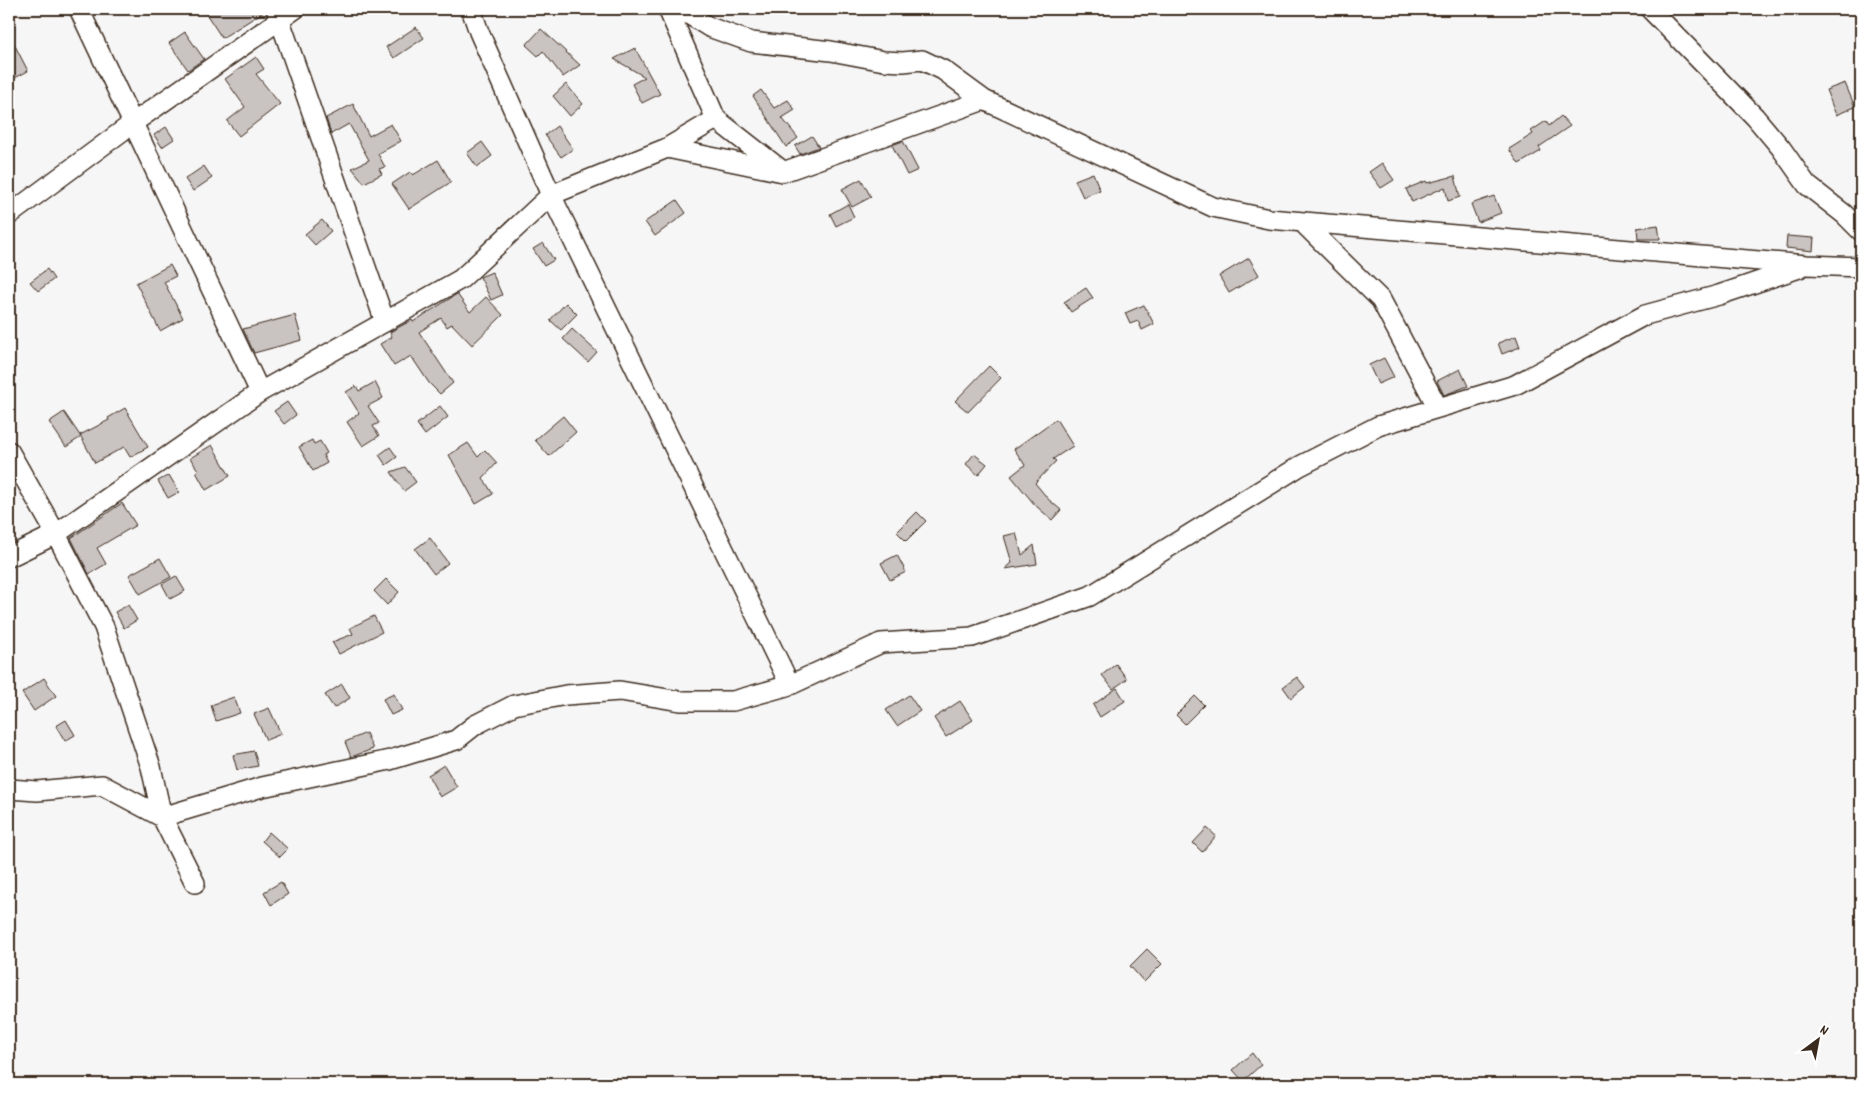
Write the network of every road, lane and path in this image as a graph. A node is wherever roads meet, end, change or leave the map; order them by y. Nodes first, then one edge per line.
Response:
1 (79, 9) edge
2 (471, 9) edge
3 (668, 9) edge
4 (680, 9) edge
5 (1650, 9) edge
6 (284, 12) edge
7 (984, 100) junction
8 (716, 118) junction
9 (133, 123) junction
10 (667, 148) junction
11 (783, 172) junction
12 (551, 195) junction
13 (9, 215) edge
14 (1302, 222) junction
15 (1861, 231) edge
16 (1807, 265) junction
17 (1861, 267) edge
18 (385, 322) junction
19 (260, 392) junction
20 (1438, 408) junction
21 (9, 451) edge
22 (56, 534) junction
23 (9, 557) edge
24 (790, 685) junction
25 (9, 789) edge
26 (162, 817) junction
27 (195, 883) dead end

1 - 9 street
2 - 12 street
3 - 8 street
4 - 7 street
5 - 15 street
6 - 9 street
6 - 18 street
7 - 11 street
7 - 14 street
8 - 10 street
8 - 11 street
9 - 13 street
9 - 19 street
10 - 11 street
10 - 12 street
12 - 18 street
12 - 24 street
14 - 16 street
14 - 20 street
16 - 17 street
16 - 20 street
18 - 19 street
19 - 22 street
20 - 24 street
21 - 22 street
22 - 23 street
22 - 26 street
24 - 26 street
25 - 26 street
26 - 27 street

